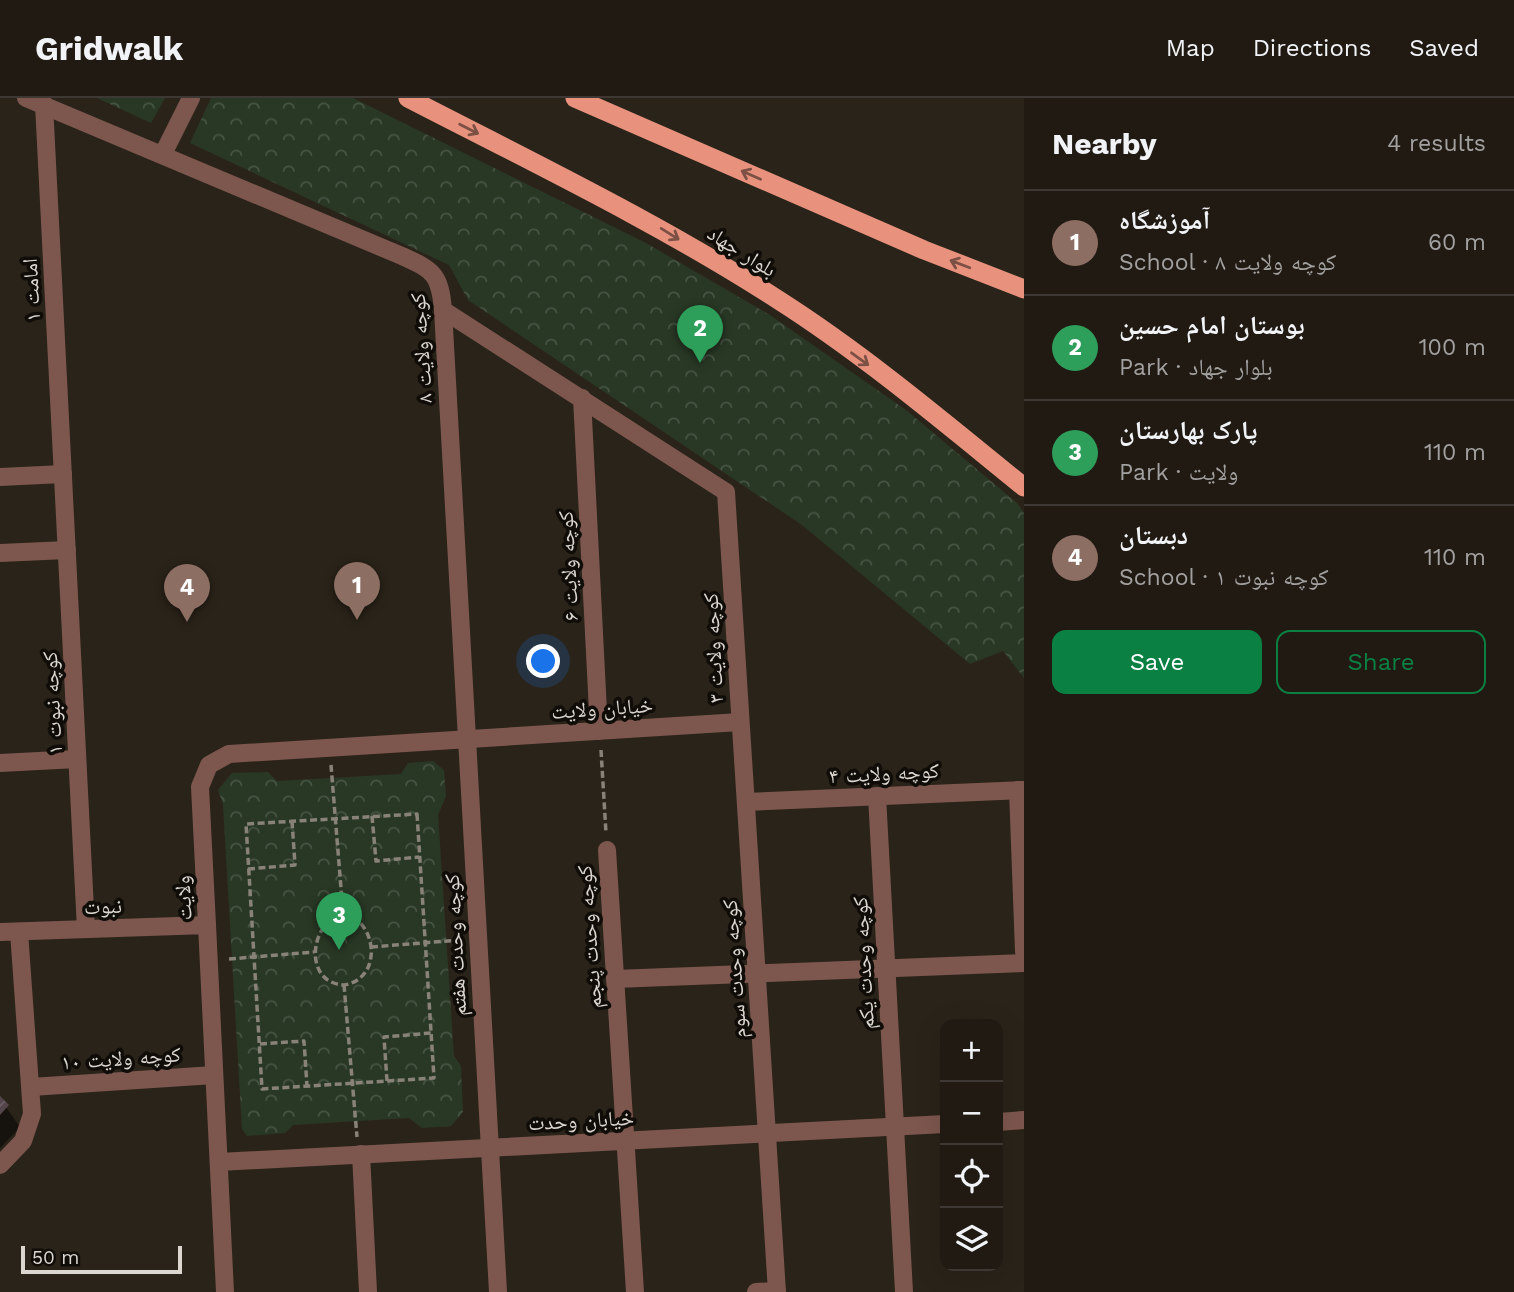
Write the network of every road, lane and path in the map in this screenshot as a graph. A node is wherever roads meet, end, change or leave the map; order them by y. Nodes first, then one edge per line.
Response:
1 (26, 98) edge
2 (191, 98) edge
3 (408, 98) edge
4 (575, 98) edge
5 (44, 104) junction
6 (163, 154) junction
7 (1024, 289) edge
8 (443, 310) junction
9 (582, 398) junction
10 (63, 474) junction
11 (0, 477) edge
12 (1024, 487) edge
13 (67, 550) junction
14 (0, 553) edge
15 (740, 722) junction
16 (599, 731) junction
17 (466, 739) junction
18 (330, 747) junction
19 (77, 759) junction
20 (0, 763) edge
21 (1021, 790) edge
22 (877, 796) junction
23 (746, 802) junction
24 (372, 816) junction
25 (335, 819) junction
26 (292, 821) junction
27 (607, 850) joint
28 (420, 857) junction
29 (248, 869) junction
30 (343, 913) junction
31 (207, 925) junction
32 (86, 929) junction
33 (0, 932) edge
34 (19, 932) junction
35 (478, 939) junction
36 (425, 943) junction
37 (371, 947) junction
38 (314, 952) junction
39 (1024, 953) edge
40 (254, 957) junction
41 (209, 960) junction
42 (1024, 963) edge
43 (886, 968) junction
44 (757, 974) junction
45 (615, 979) junction
46 (344, 985) junction
47 (431, 1033) junction
48 (260, 1044) junction
49 (214, 1074) junction
50 (387, 1081) junction
51 (352, 1083) junction
52 (307, 1086) junction
53 (31, 1087) junction
54 (1024, 1120) edge
55 (1003, 1122) edge
56 (940, 1124) edge
57 (894, 1127) junction
58 (768, 1133) junction
59 (625, 1141) junction
60 (490, 1148) junction
61 (361, 1154) junction
62 (219, 1162) junction
63 (0, 1164) edge
64 (777, 1291) edge
65 (225, 1292) edge
66 (368, 1292) edge
67 (498, 1292) edge
68 (635, 1292) edge
69 (756, 1292) edge
70 (904, 1292) edge

1 - 5 street, کوچه ولایت ۸
2 - 6 street
3 -> 12 highway, بلوار جهاد
7 -> 4 highway
5 - 6 street, کوچه ولایت ۸
5 - 10 street, امامت ۱
6 - 8 street, کوچه ولایت ۸
8 - 9 street
8 - 17 street, کوچه ولایت ۸
9 - 15 street, کوچه ولایت ۳
9 - 16 street, کوچه ولایت ۶
10 - 11 street
10 - 13 street, کوچه نبوت ۱
13 - 14 street
13 - 19 street, کوچه نبوت ۱
15 - 16 street, خیابان ولایت
15 - 23 street, کوچه ولایت ۳
16 - 17 street, خیابان ولایت
16 - 27 path, کوچه وحدت پنجم
17 - 18 street, ولایت
17 - 35 street, کوچه وحدت هفتم
18 - 25 path
18 - 31 street, ولایت
19 - 20 street
19 - 32 street, کوچه نبوت ۱
21 - 22 street, کوچه ولایت ۴
21 - 39 street
22 - 23 street, کوچه ولایت ۴
22 - 43 street, کوچه وحدت یکم
23 - 44 street, کوچه وحدت سوم
24 - 25 path
24 - 28 path
24 - 28 path
25 - 26 path
25 - 30 path
26 - 29 path
26 - 29 path
27 - 45 street, کوچه وحدت پنجم
28 - 36 path
29 - 40 path
30 - 37 path
30 - 38 path
31 - 32 street, نبوت
31 - 41 street, ولایت
32 - 34 street, نبوت
33 - 34 street, نبوت
34 - 53 street
35 - 36 path
35 - 60 street, کوچه وحدت هفتم
36 - 37 path
36 - 47 path
37 - 46 path
38 - 40 path
38 - 46 path
40 - 41 path
40 - 48 path
41 - 49 street, ولایت
42 - 43 street
43 - 44 street
43 - 57 street, کوچه وحدت یکم
44 - 45 street
44 - 58 street, کوچه وحدت سوم
45 - 59 street, کوچه وحدت پنجم
46 - 51 path
47 - 50 path
47 - 50 path
48 - 52 path
48 - 52 path
49 - 53 street, کوچه ولایت ۱۰
49 - 62 street, ولایت
50 - 51 path
51 - 52 path
51 - 61 path
53 - 63 street
54 - 55 street
56 - 57 street, خیابان وحدت
57 - 58 street, خیابان وحدت
57 - 70 street, کوچه وحدت یکم
58 - 59 street, خیابان وحدت
58 - 64 street, کوچه وحدت سوم
59 - 60 street, خیابان وحدت
59 - 68 street, کوچه وحدت پنجم
60 - 61 street, خیابان وحدت
60 - 67 street, کوچه وحدت هفتم
61 - 62 street, خیابان وحدت
61 - 66 street
62 - 65 street, ولایت
64 - 69 street

